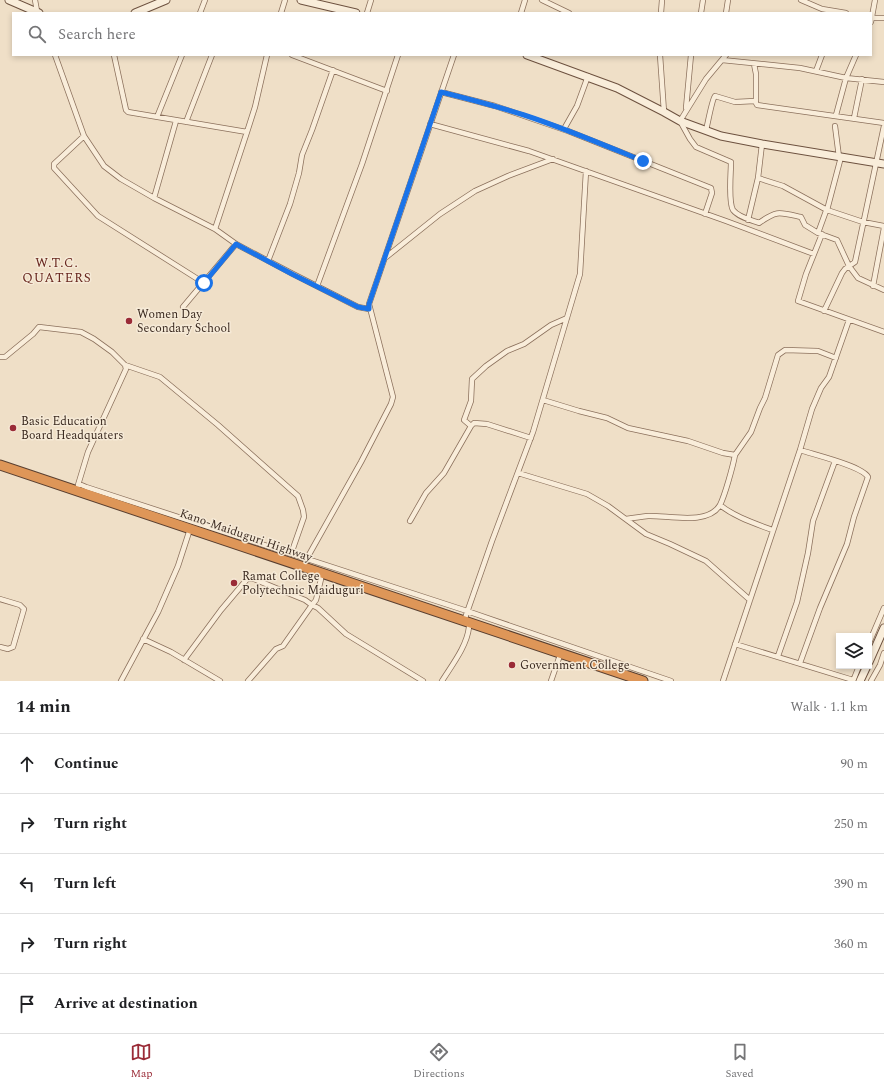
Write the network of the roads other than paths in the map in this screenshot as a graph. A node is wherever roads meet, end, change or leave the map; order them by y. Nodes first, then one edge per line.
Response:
1 (9, 0) edge
2 (35, 0) edge
3 (166, 0) edge
4 (205, 0) edge
5 (285, 0) edge
6 (301, 0) edge
7 (371, 0) edge
8 (525, 0) edge
9 (542, 0) edge
10 (662, 0) edge
11 (704, 0) edge
12 (728, 0) edge
13 (801, 0) edge
14 (875, 0) edge
15 (38, 12) edge
16 (137, 12) edge
17 (200, 12) edge
18 (281, 12) edge
19 (352, 12) edge
20 (367, 12) edge
21 (521, 12) edge
22 (567, 12) edge
23 (661, 12) edge
24 (701, 12) edge
25 (726, 12) edge
26 (838, 12) edge
27 (872, 15) edge
28 (884, 18) edge
29 (872, 20) edge
30 (54, 56) edge
31 (114, 56) edge
32 (182, 56) edge
33 (212, 56) edge
34 (267, 56) edge
35 (295, 56) edge
36 (398, 56) edge
37 (454, 56) edge
38 (530, 56) edge
39 (660, 56) edge
40 (691, 56) edge
41 (725, 56) edge
42 (822, 56) edge
43 (856, 56) edge
44 (722, 60) junction
45 (754, 64) junction
46 (333, 70) junction
47 (816, 71) junction
48 (588, 76) junction
49 (846, 78) junction
50 (862, 79) junction
51 (884, 82) edge
52 (387, 90) junction
53 (441, 92) junction
54 (756, 101) junction
55 (686, 110) junction
56 (664, 112) junction
57 (836, 115) junction
58 (157, 117) junction
59 (854, 118) junction
60 (176, 121) junction
61 (680, 121) junction
62 (186, 122) junction
63 (430, 124) junction
64 (884, 124) edge
65 (835, 126) dead end
66 (564, 129) junction
67 (706, 130) junction
68 (247, 132) junction
69 (84, 136) junction
70 (762, 144) junction
71 (840, 157) junction
72 (553, 159) junction
73 (876, 163) junction
74 (884, 164) edge
75 (586, 171) junction
76 (758, 178) junction
77 (154, 198) junction
78 (827, 210) junction
79 (704, 214) junction
80 (748, 220) junction
81 (863, 222) junction
82 (759, 223) junction
83 (884, 227) edge
84 (215, 229) junction
85 (756, 233) junction
86 (820, 233) junction
87 (236, 244) junction
88 (814, 254) junction
89 (385, 259) junction
90 (268, 261) junction
91 (849, 266) junction
92 (204, 283) junction
93 (317, 286) junction
94 (873, 286) junction
95 (884, 290) edge
96 (183, 307) dead end
97 (369, 309) junction
98 (824, 311) junction
99 (567, 318) junction
100 (849, 320) junction
101 (884, 332) edge
102 (0, 357) edge
103 (836, 358) junction
104 (125, 365) junction
105 (543, 400) junction
106 (471, 426) junction
107 (531, 438) junction
108 (800, 450) junction
109 (735, 455) junction
110 (835, 461) junction
111 (0, 465) edge
112 (0, 470) edge
113 (518, 473) junction
114 (78, 487) junction
115 (720, 505) junction
116 (626, 519) junction
117 (410, 521) dead end
118 (772, 530) junction
119 (189, 532) junction
120 (291, 554) junction
121 (305, 563) junction
122 (321, 579) junction
123 (0, 599) edge
124 (750, 600) junction
125 (312, 604) junction
126 (884, 608) edge
127 (467, 611) junction
128 (466, 624) junction
129 (884, 628) edge
130 (872, 636) edge
131 (143, 639) junction
132 (735, 644) junction
133 (0, 647) edge
134 (884, 653) edge
135 (872, 655) edge
136 (778, 656) junction
137 (559, 658) junction
138 (184, 660) junction
139 (800, 663) junction
140 (858, 669) edge
141 (865, 669) edge
142 (121, 681) edge
143 (220, 681) edge
144 (248, 681) edge
145 (424, 681) edge
146 (442, 681) edge
147 (551, 681) edge
148 (629, 681) edge
149 (643, 681) edge
150 (671, 681) edge
151 (723, 681) edge
152 (855, 681) edge
153 (871, 681) edge

1 - 15 street
2 - 15 street
3 - 16 street
4 - 17 street
5 - 18 street
6 - 19 street
7 - 20 street
8 - 21 street
9 - 22 street
10 - 23 street
11 - 24 street
12 - 25 street
13 - 26 street
14 - 27 street
28 - 29 street
30 - 69 street
31 - 58 street
32 - 58 street
33 - 62 street
34 - 68 street
35 - 46 street
36 - 52 street
37 - 53 street
38 - 48 street
39 - 56 street
40 - 55 street
41 - 44 street
42 - 47 street
43 - 49 street
44 - 45 street
44 - 55 street
45 - 47 street
45 - 54 street
46 - 52 street
46 - 90 street
47 - 49 street
48 - 56 street
48 - 66 street
49 - 50 street
49 - 57 street
50 - 51 street
50 - 59 street
52 - 93 street
53 - 63 street
53 - 66 street
54 - 57 street
54 - 67 street
55 - 61 street
56 - 61 street
57 - 59 street
58 - 60 street
59 - 64 street
60 - 62 street
60 - 77 street
61 - 67 street
61 - 80 street
62 - 68 street
63 - 72 street
63 - 89 street
64 - 73 street
65 - 71 street
66 - 79 street
67 - 70 street
68 - 84 street
69 - 77 street
69 - 92 street
70 - 71 street
70 - 76 street
71 - 73 street
71 - 78 street
72 - 75 street
72 - 89 street
73 - 74 street
73 - 81 street
75 - 79 street
75 - 99 street
76 - 78 street
76 - 80 street
77 - 84 street
78 - 81 street
78 - 86 street
79 - 85 street
80 - 82 street
81 - 83 street
81 - 91 street
82 - 85 street
82 - 86 street
83 - 94 street
84 - 87 street
85 - 88 street
86 - 88 street
86 - 91 street
87 - 90 street
87 - 92 street
88 - 98 street
89 - 97 street
90 - 93 street
91 - 94 street
91 - 98 street
92 - 96 street
93 - 97 street
94 - 95 street
97 - 121 street
98 - 100 street
99 - 105 street
99 - 106 street
100 - 101 street
100 - 103 street
102 - 104 street
103 - 108 street
103 - 109 street
104 - 114 street
104 - 120 street
105 - 107 street
105 - 109 street
106 - 107 street
106 - 117 street
107 - 113 street
108 - 110 street
108 - 118 street
109 - 115 street
110 - 136 street
110 - 139 street
111 - 114 highway, Kano-Maiduguri Highway
112 - 119 highway, Kano-Maiduguri Highway
113 - 116 street
113 - 127 street
114 - 119 highway, Kano-Maiduguri Highway
114 - 120 street
115 - 116 street
115 - 118 street
116 - 124 street
118 - 124 street
119 - 121 highway, Kano-Maiduguri Highway
119 - 122 highway, Kano-Maiduguri Highway
119 - 131 street
120 - 121 street
121 - 127 street
121 - 128 highway, Kano-Maiduguri Highway
122 - 125 street
122 - 128 highway, Kano-Maiduguri Highway
123 - 133 street
124 - 132 street
125 - 138 street
125 - 144 street
125 - 145 street
126 - 130 street
127 - 128 street
127 - 150 street
128 - 137 highway, Kano-Maiduguri Highway
128 - 146 street
128 - 149 highway, Kano-Maiduguri Highway
129 - 135 street
131 - 138 street
131 - 142 street
132 - 136 street
132 - 151 street
134 - 153 street
136 - 139 street
137 - 147 street
137 - 148 highway, Kano-Maiduguri Highway
138 - 143 street
139 - 152 street
140 - 152 street
141 - 152 street

